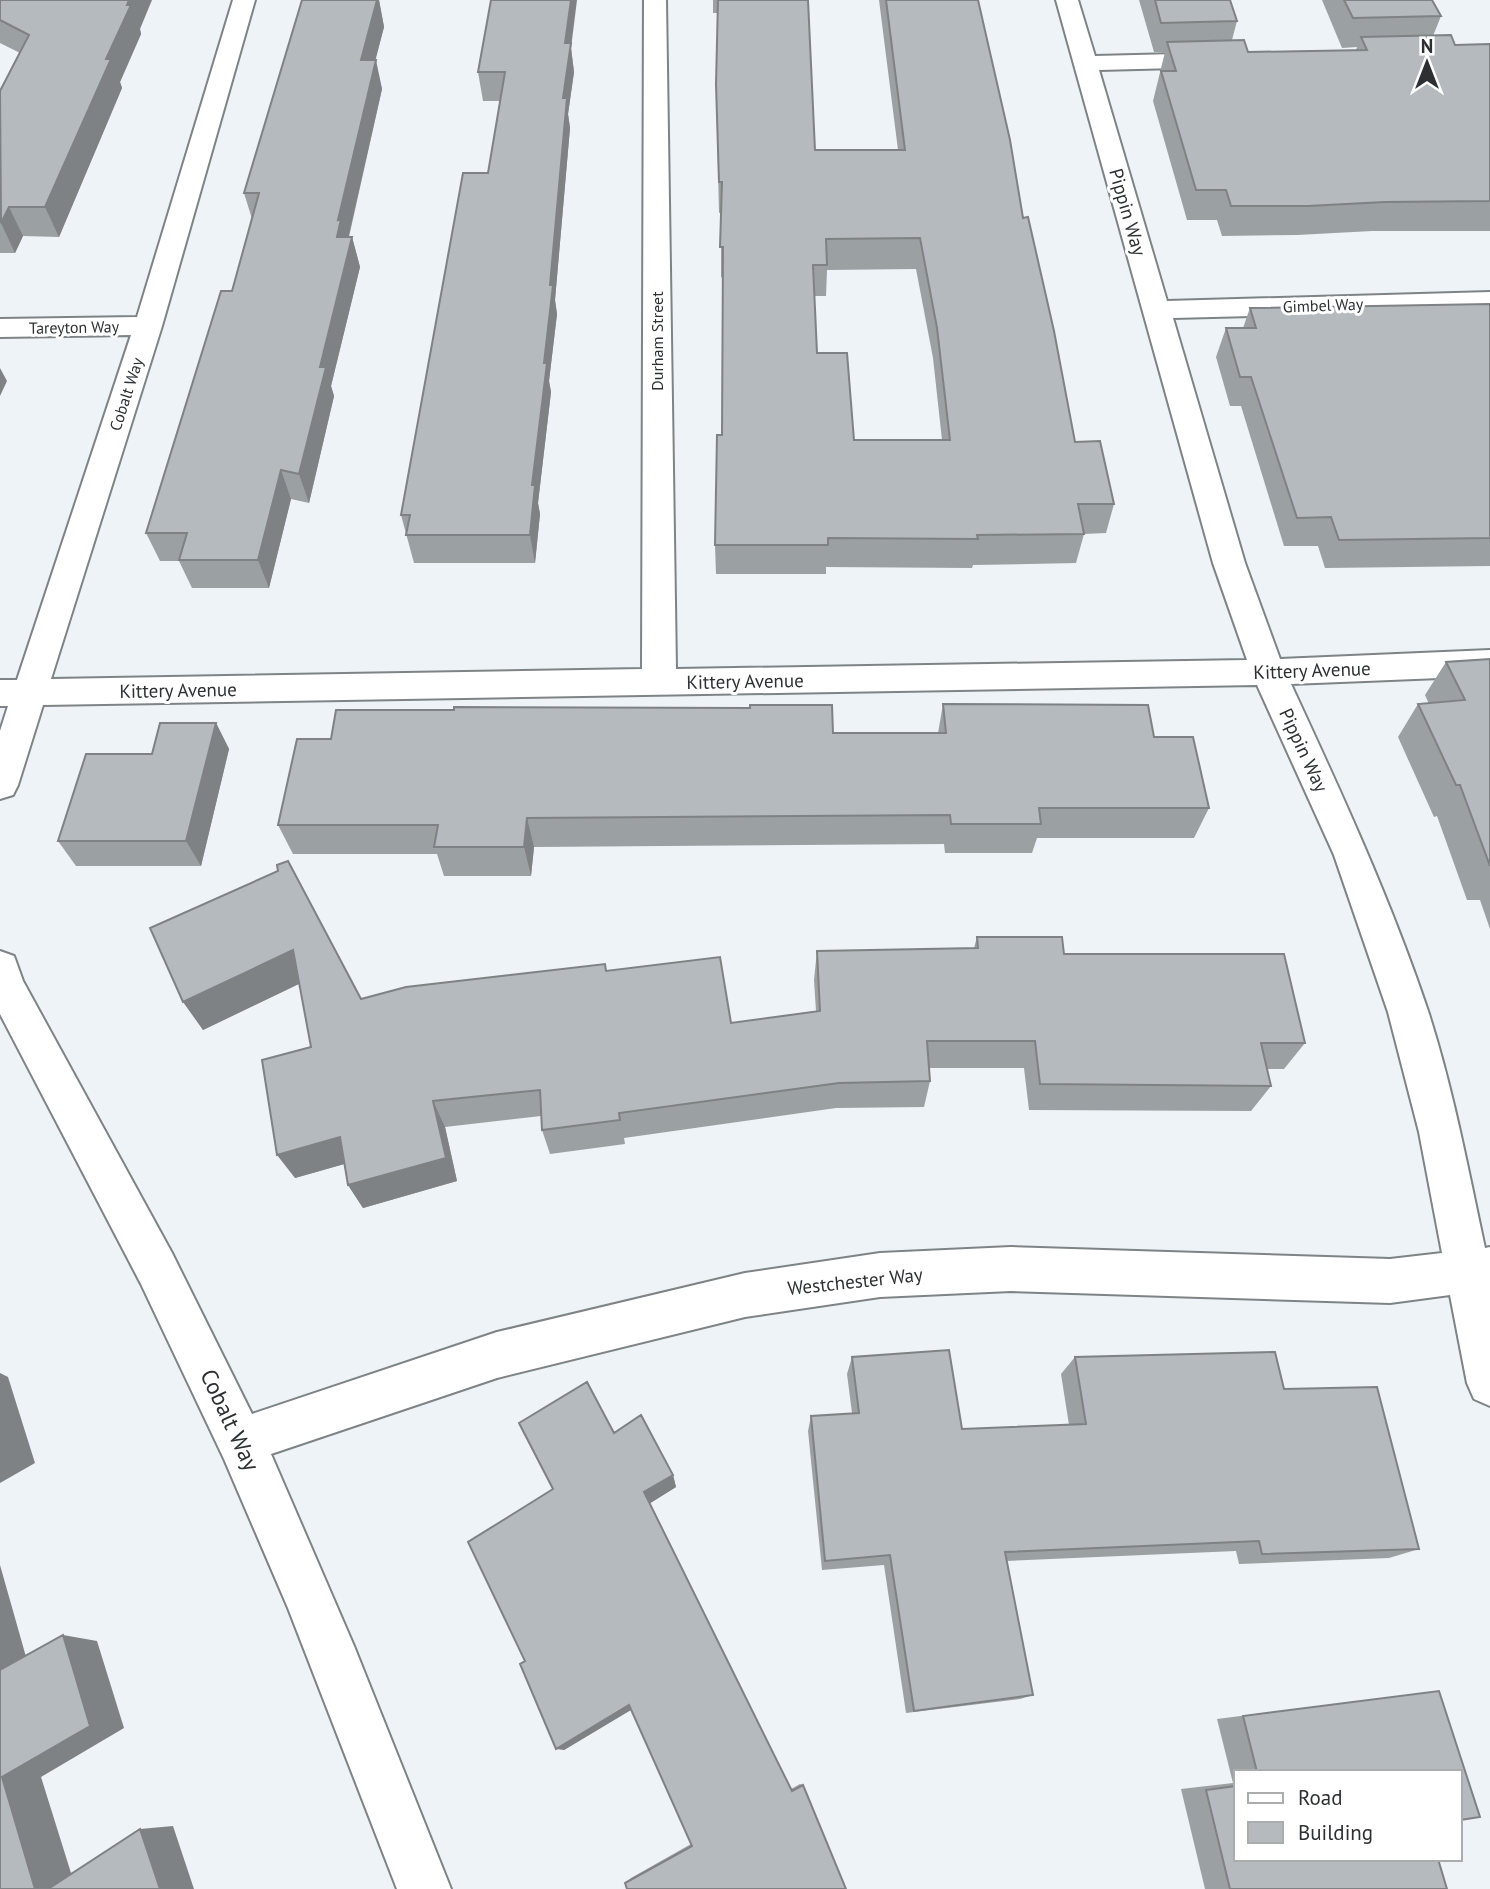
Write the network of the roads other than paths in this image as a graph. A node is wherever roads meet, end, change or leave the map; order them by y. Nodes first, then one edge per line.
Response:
1 (244, 0) edge
2 (655, 0) edge
3 (1067, 0) edge
4 (1239, 60) edge
5 (1086, 63) junction
6 (1490, 301) edge
7 (1156, 310) junction
8 (148, 326) junction
9 (0, 328) edge
10 (1490, 663) edge
11 (1268, 672) junction
12 (659, 682) junction
13 (15, 693) edge
14 (0, 785) edge
15 (0, 968) edge
16 (1478, 1270) edge
17 (1490, 1382) edge
18 (240, 1441) junction
19 (424, 1889) edge

1 - 8 street, Cobalt Way
2 - 12 street, Durham Street
3 - 5 street, Pippin Way
4 - 5 street
5 - 7 street, Pippin Way
6 - 7 street, Gimbel Way
7 - 11 street, Pippin Way
8 - 9 street, Tareyton Way
8 - 13 street, Cobalt Way
10 - 11 street, Kittery Avenue
11 - 12 street, Kittery Avenue
11 - 16 street, Pippin Way
12 - 13 street, Kittery Avenue
13 - 14 street, Cobalt Way
15 - 18 street, Cobalt Way
16 - 17 street, Pippin Way
16 - 18 street, Westchester Way
18 - 19 street, Cobalt Way

